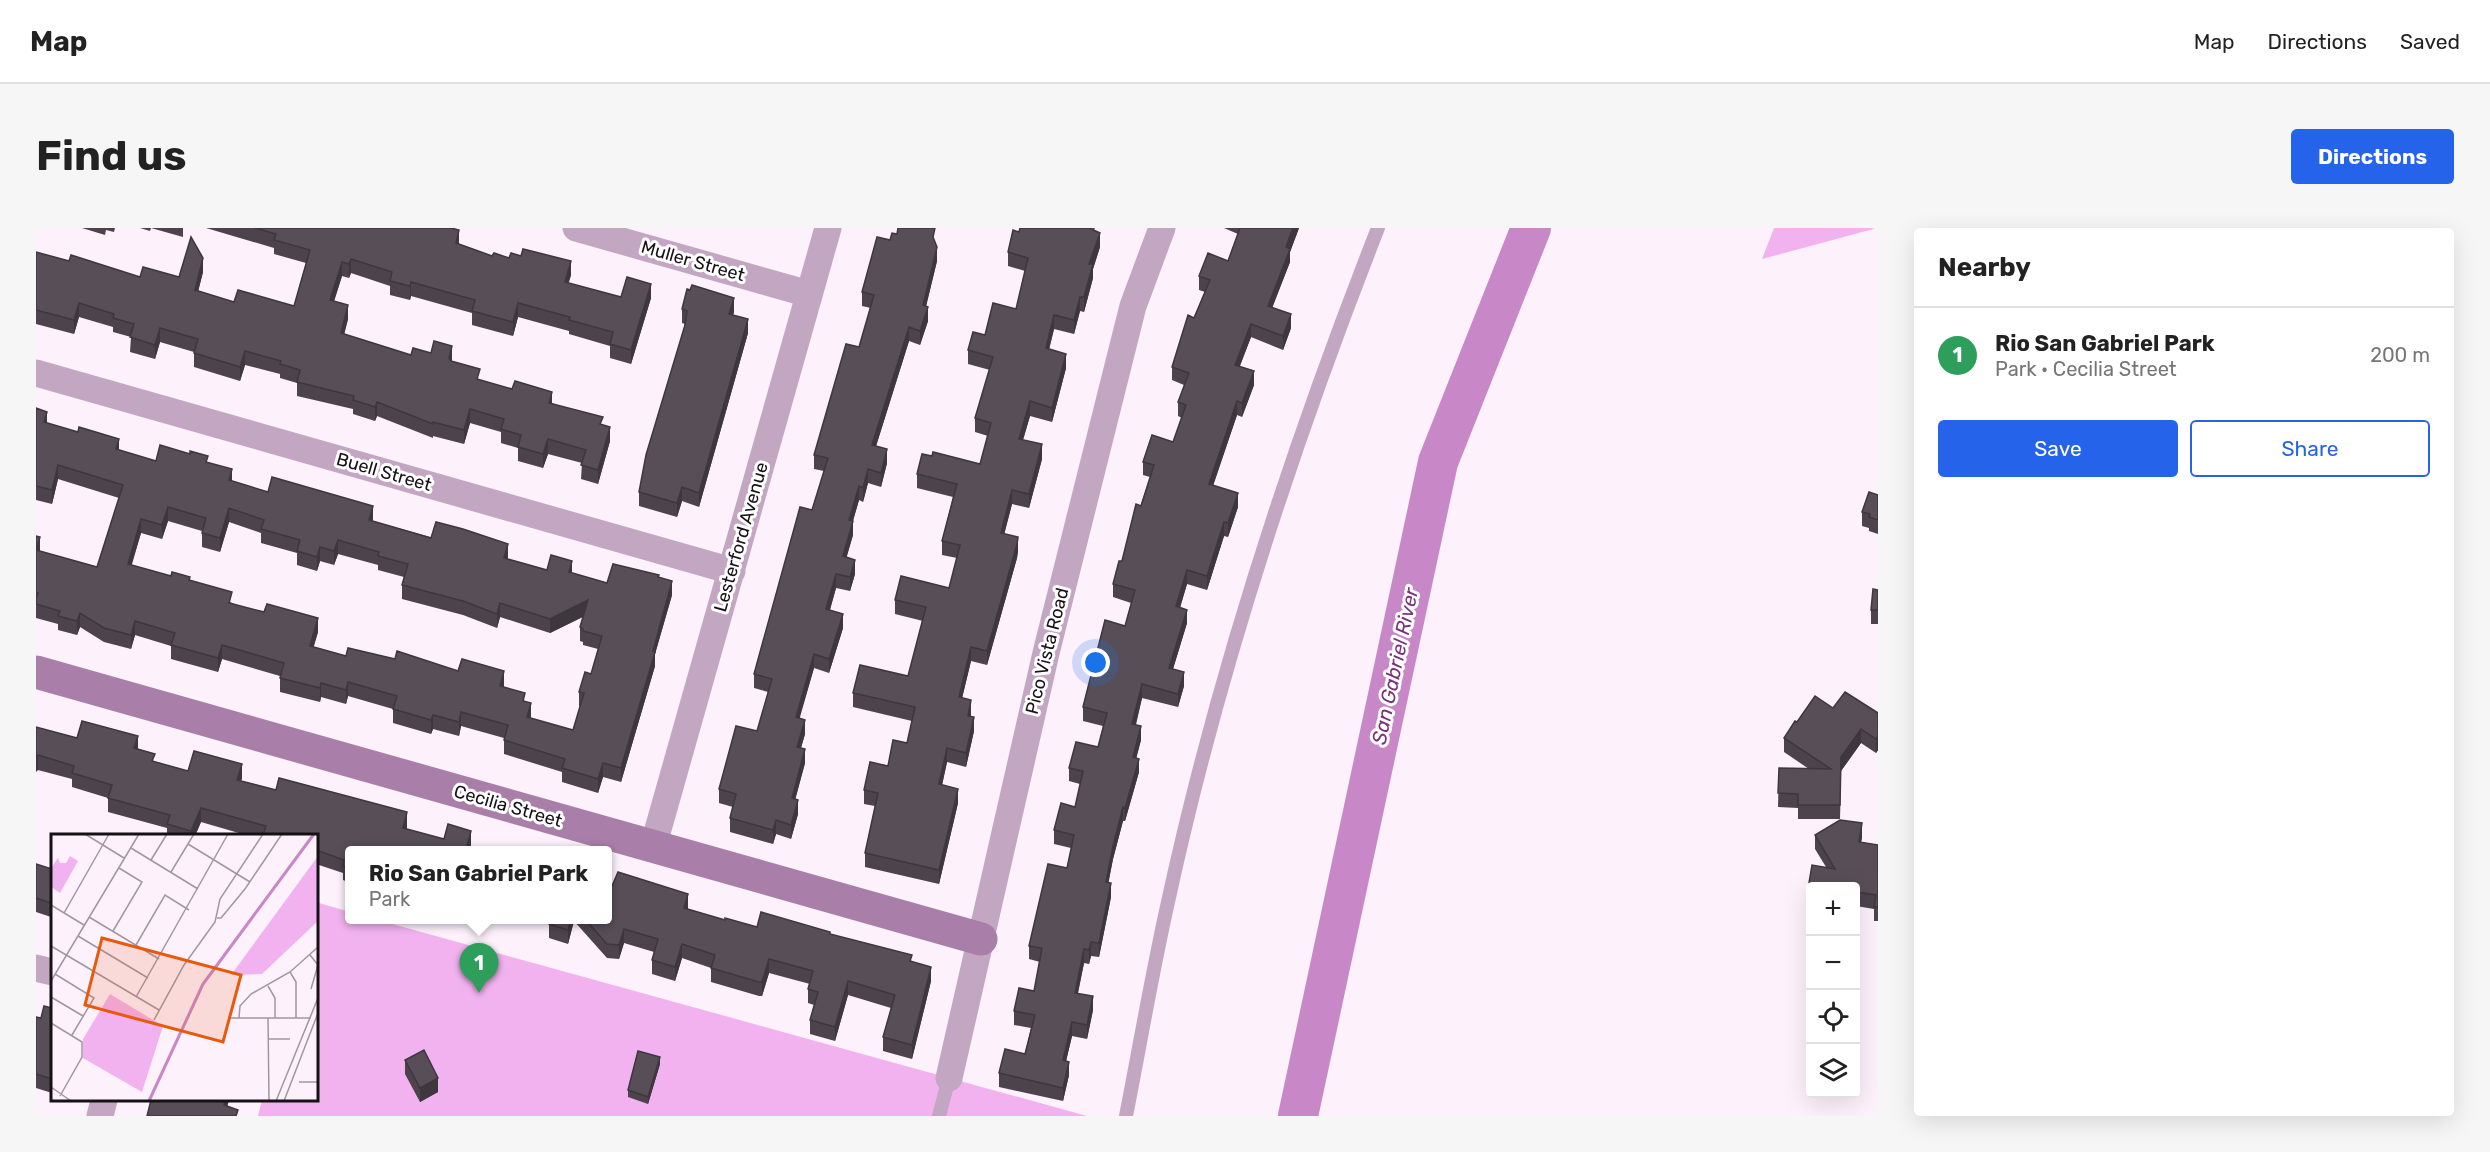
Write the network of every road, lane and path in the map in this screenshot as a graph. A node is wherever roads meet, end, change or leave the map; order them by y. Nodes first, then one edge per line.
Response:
1 (576, 228) edge
2 (828, 228) edge
3 (1162, 228) edge
4 (1378, 228) edge
5 (809, 294) junction
6 (36, 373) edge
7 (732, 570) junction
8 (36, 672) edge
9 (653, 847) junction
10 (981, 939) junction
11 (36, 968) edge
12 (51, 972) edge
13 (949, 1078) joint
14 (104, 1101) edge
15 (99, 1116) edge
16 (939, 1116) edge
17 (1126, 1116) edge

1 - 5 street, Muller Street
2 - 5 street, Lesterford Avenue
3 - 10 street, Pico Vista Road
4 - 17 lane
5 - 7 street, Lesterford Avenue
6 - 7 street, Buell Street
7 - 9 street, Lesterford Avenue
8 - 9 street, Cecilia Street
9 - 10 street, Cecilia Street
10 - 13 street, Pico Vista Road
11 - 12 street
13 - 16 lane
14 - 15 street

